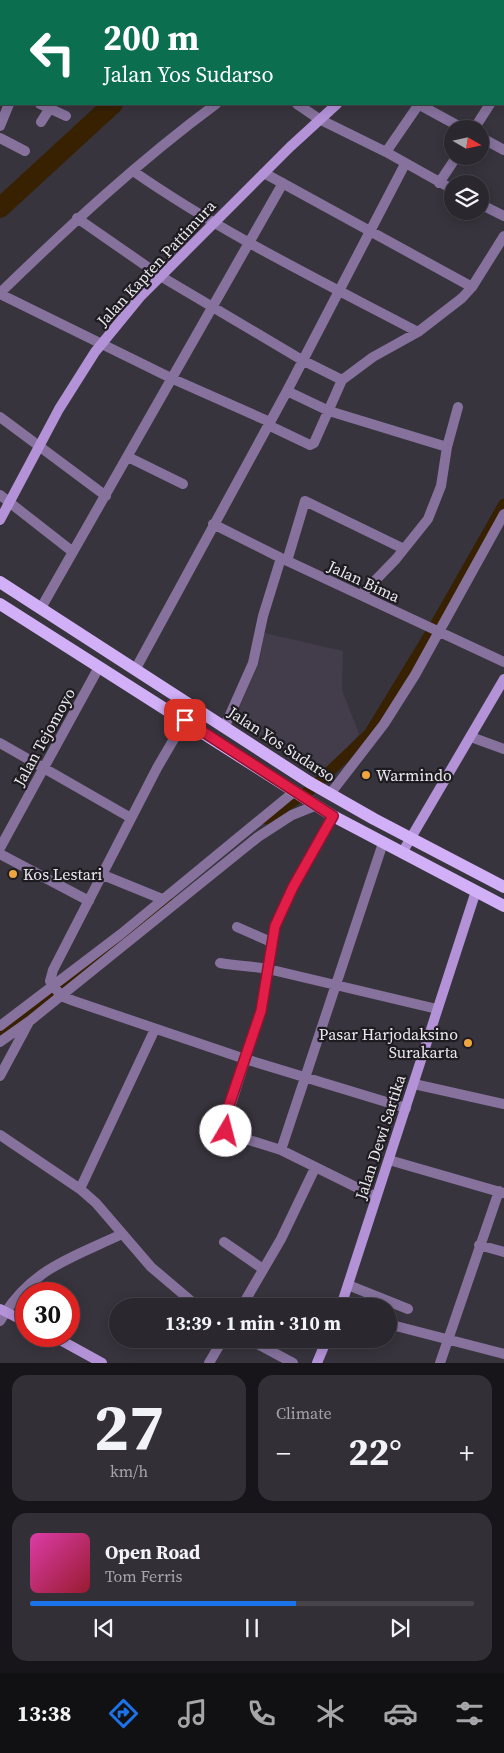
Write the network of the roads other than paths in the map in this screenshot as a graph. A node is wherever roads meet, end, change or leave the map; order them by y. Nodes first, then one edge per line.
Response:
1 (9, 105) edge
2 (215, 105) edge
3 (298, 105) edge
4 (336, 105) edge
5 (418, 105) edge
6 (421, 105) edge
7 (489, 105) edge
8 (45, 106) edge
9 (66, 116) dead end
10 (319, 119) junction
11 (448, 120) edge
12 (480, 120) edge
13 (42, 122) dead end
14 (0, 126) edge
15 (0, 138) edge
16 (489, 142) edge
17 (504, 150) edge
18 (25, 151) dead end
19 (386, 152) junction
20 (405, 164) junction
21 (451, 165) edge
22 (133, 171) junction
23 (264, 173) junction
24 (440, 182) junction
25 (283, 183) junction
26 (444, 184) edge
27 (489, 207) edge
28 (502, 212) edge
29 (77, 218) junction
30 (215, 223) junction
31 (370, 231) junction
32 (504, 236) edge
33 (250, 243) junction
34 (162, 277) junction
35 (472, 287) junction
36 (338, 290) junction
37 (0, 294) edge
38 (214, 307) junction
39 (418, 332) junction
40 (101, 344) junction
41 (302, 360) junction
42 (173, 379) junction
43 (342, 380) junction
44 (286, 391) junction
45 (458, 408) dead end
46 (329, 411) junction
47 (0, 417) edge
48 (269, 424) junction
49 (39, 446) junction
50 (447, 447) junction
51 (128, 457) junction
52 (183, 484) dead end
53 (0, 495) edge
54 (106, 496) junction
55 (10, 502) junction
56 (504, 514) edge
57 (0, 520) edge
58 (213, 524) junction
59 (404, 549) junction
60 (73, 552) junction
61 (284, 560) junction
62 (0, 582) edge
63 (361, 594) junction
64 (0, 604) edge
65 (40, 608) junction
66 (433, 630) junction
67 (504, 662) edge
68 (100, 667) junction
69 (135, 670) junction
70 (504, 679) edge
71 (185, 720) junction
72 (225, 726) junction
73 (471, 737) junction
74 (0, 744) edge
75 (504, 750) edge
76 (43, 768) junction
77 (326, 791) junction
78 (295, 792) junction
79 (315, 804) junction
80 (333, 816) junction
81 (131, 818) junction
82 (410, 838) junction
83 (383, 843) junction
84 (0, 848) edge
85 (402, 853) junction
86 (0, 854) edge
87 (103, 875) junction
88 (504, 887) edge
89 (476, 891) junction
90 (162, 900) junction
91 (89, 901) junction
92 (504, 906) edge
93 (237, 927) dead end
94 (271, 942) junction
95 (220, 963) dead end
96 (268, 969) junction
97 (335, 984) junction
98 (57, 990) junction
99 (437, 1009) junction
100 (30, 1020) junction
101 (0, 1026) edge
102 (156, 1029) junction
103 (0, 1042) edge
104 (245, 1059) junction
105 (0, 1076) edge
106 (304, 1078) junction
107 (414, 1084) junction
108 (504, 1104) edge
109 (406, 1108) junction
110 (0, 1135) edge
111 (281, 1150) junction
112 (389, 1160) junction
113 (315, 1168) junction
114 (80, 1189) junction
115 (501, 1192) edge
116 (376, 1197) junction
117 (122, 1234) junction
118 (224, 1242) dead end
119 (479, 1244) junction
120 (504, 1252) edge
121 (264, 1269) junction
122 (348, 1285) junction
123 (188, 1298) edge
124 (247, 1298) edge
125 (344, 1298) edge
126 (408, 1309) dead end
127 (2, 1314) edge
128 (15, 1318) edge
129 (397, 1326) edge
130 (448, 1339) junction
131 (73, 1347) edge
132 (218, 1348) edge
133 (264, 1348) edge
134 (323, 1348) edge
135 (504, 1354) edge
136 (102, 1363) edge
137 (209, 1363) edge
138 (292, 1363) edge
139 (317, 1363) edge
140 (440, 1363) edge

1 - 14 street
2 - 22 street
3 - 10 street
4 - 10 main road, Jalan Kapten Pattimura
5 - 19 street
6 - 11 street
7 - 12 street
8 - 9 street
8 - 13 street
10 - 19 street
10 - 23 main road, Jalan Kapten Pattimura
15 - 18 street
16 - 17 street
19 - 20 street
20 - 24 street
20 - 31 street
21 - 24 street
22 - 29 street
22 - 30 street
23 - 25 street
23 - 30 main road, Jalan Kapten Pattimura
24 - 26 street
25 - 31 street
25 - 33 street
27 - 28 street
29 - 34 street
29 - 37 street
30 - 33 street
30 - 34 main road, Jalan Kapten Pattimura
31 - 35 street
31 - 36 street
32 - 35 street
33 - 36 street
33 - 38 street
34 - 38 street
34 - 40 main road, Jalan Kapten Pattimura
35 - 39 street
36 - 39 street
36 - 41 street
37 - 40 street
38 - 41 street
38 - 42 street
39 - 43 street
40 - 42 street
40 - 49 main road, Jalan Kapten Pattimura
41 - 43 street
41 - 44 street
42 - 48 street
42 - 51 street
43 - 46 street
44 - 46 street
44 - 48 street
45 - 50 street
46 - 48 street
46 - 50 street
47 - 49 street
48 - 58 street
49 - 54 street
49 - 55 main road, Jalan Kapten Pattimura
50 - 59 street
51 - 52 street
51 - 54 street
53 - 55 street
54 - 60 street
55 - 57 main road, Jalan Kapten Pattimura
55 - 60 street
56 - 66 street
58 - 61 street, Jalan Bima
58 - 69 street
59 - 61 street
59 - 63 street
60 - 65 street
61 - 63 street, Jalan Bima
61 - 72 street
62 - 65 main road, Jalan Yos Sudarso
63 - 66 street, Jalan Bima
64 - 68 main road, Jalan Yos Sudarso
65 - 69 main road, Jalan Yos Sudarso
66 - 67 street, Jalan Bima
66 - 77 street
68 - 71 main road, Jalan Yos Sudarso
68 - 76 street, Jalan Tejomoyo
69 - 72 main road, Jalan Yos Sudarso
70 - 73 main road
71 - 78 main road, Jalan Yos Sudarso
71 - 81 street
72 - 77 main road, Jalan Yos Sudarso
73 - 75 street
73 - 82 main road
74 - 76 street
76 - 81 street
76 - 84 street, Jalan Tejomoyo
77 - 82 main road, Jalan Yos Sudarso
78 - 79 main road, Jalan Yos Sudarso
78 - 90 street
79 - 80 main road, Jalan Yos Sudarso
79 - 98 street
80 - 83 main road, Jalan Yos Sudarso
80 - 94 street
81 - 87 street
82 - 85 main road
82 - 88 main road, Jalan Yos Sudarso
83 - 85 main road, Jalan Yos Sudarso
83 - 97 street
85 - 89 main road, Jalan Yos Sudarso
86 - 91 street
87 - 90 street
87 - 91 street
89 - 92 main road, Jalan Yos Sudarso
89 - 99 main road, Jalan Dewi Sartika
90 - 98 street
91 - 98 street
93 - 94 street
94 - 96 street
95 - 96 street
96 - 97 street
96 - 104 street
97 - 99 street
97 - 106 street
98 - 100 street
98 - 101 street
98 - 102 street
99 - 107 main road, Jalan Dewi Sartika
100 - 103 street
100 - 105 street
102 - 104 street
102 - 114 street
104 - 106 street
104 - 111 street
106 - 109 street
106 - 111 street
107 - 108 street
107 - 109 main road, Jalan Dewi Sartika
109 - 112 main road, Jalan Dewi Sartika
110 - 114 street
111 - 113 street
112 - 115 street
112 - 116 main road, Jalan Dewi Sartika
113 - 116 street
113 - 121 street
114 - 117 street
115 - 119 street
116 - 122 main road, Jalan Dewi Sartika
117 - 123 street
117 - 127 street
118 - 121 street
119 - 120 street
119 - 130 street
121 - 124 street
122 - 125 main road, Jalan Dewi Sartika
122 - 126 street
127 - 128 main road
129 - 130 street
130 - 135 street
130 - 140 street
131 - 136 main road
132 - 137 street
133 - 138 street
134 - 139 main road

